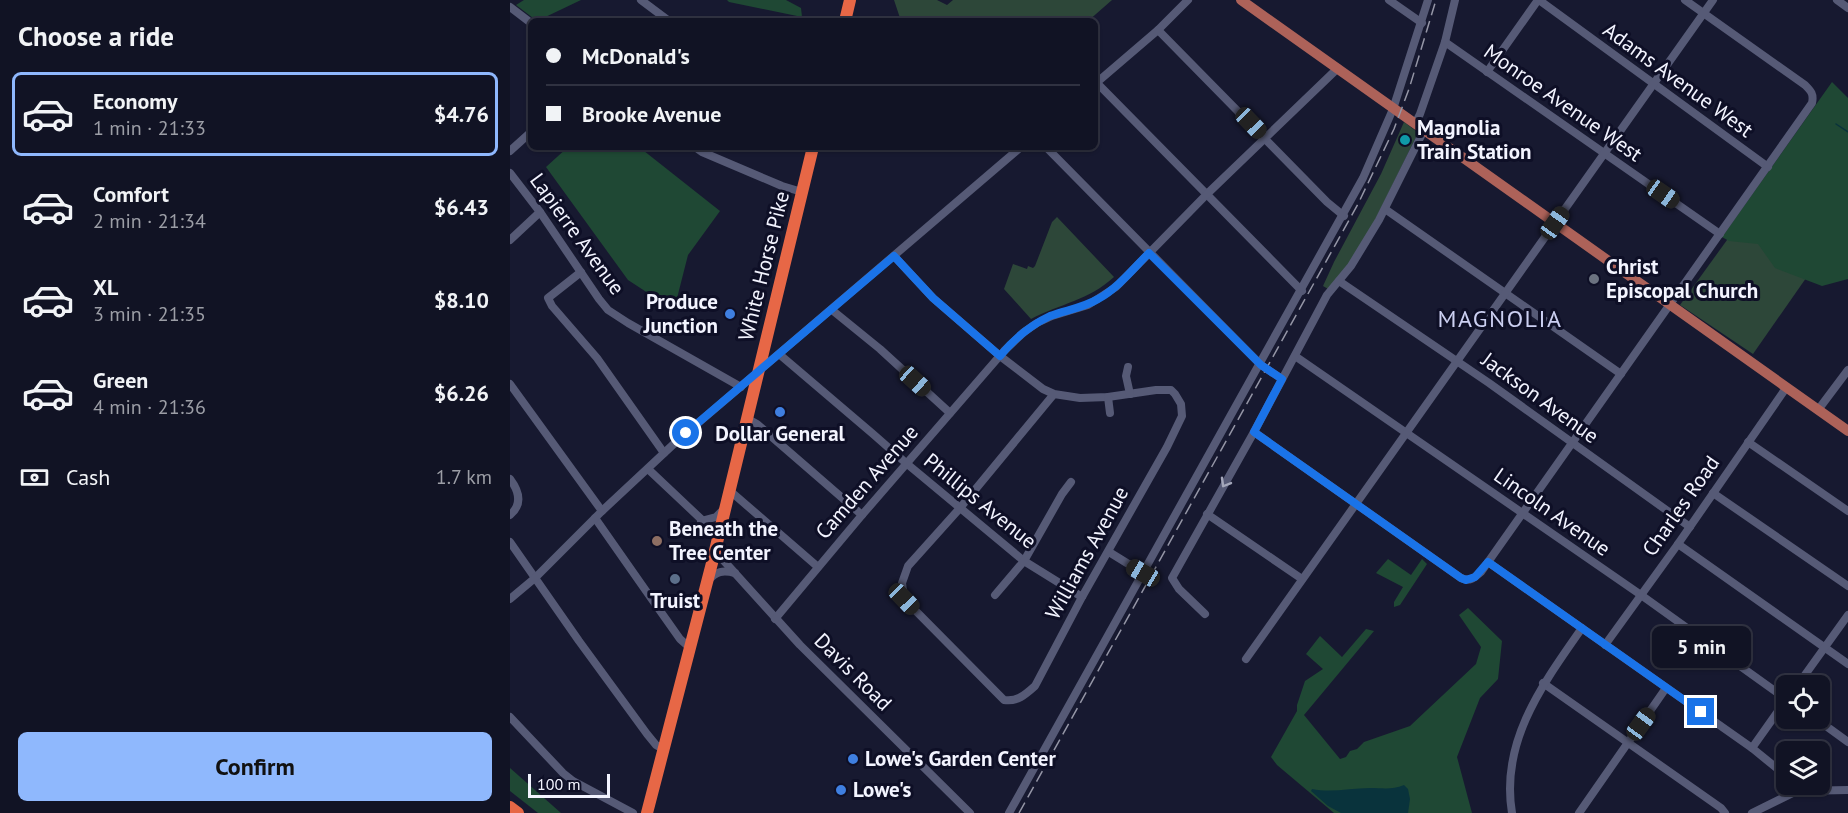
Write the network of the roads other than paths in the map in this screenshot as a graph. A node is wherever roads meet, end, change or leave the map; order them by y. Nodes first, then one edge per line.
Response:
1 (641, 0) edge
2 (850, 0) edge
3 (1188, 0) edge
4 (1241, 0) edge
5 (1389, 0) edge
6 (1428, 0) edge
7 (1455, 0) edge
8 (1538, 0) edge
9 (1684, 0) edge
10 (1713, 0) edge
11 (1837, 0) edge
12 (510, 7) edge
13 (1848, 8) edge
14 (1704, 14) junction
15 (665, 18) edge
16 (846, 18) edge
17 (528, 21) edge
18 (1422, 23) junction
19 (1158, 30) junction
20 (1445, 42) junction
21 (1338, 68) junction
22 (1487, 72) junction
23 (1098, 81) edge
24 (1653, 84) junction
25 (1098, 85) edge
26 (1393, 108) junction
27 (1419, 127) junction
28 (528, 135) edge
29 (1265, 138) junction
30 (699, 150) edge
31 (812, 150) edge
32 (1018, 150) edge
33 (1049, 150) edge
34 (510, 151) edge
35 (1604, 153) junction
36 (1768, 167) junction
37 (510, 173) edge
38 (802, 192) junction
39 (1207, 195) junction
40 (1385, 209) junction
41 (540, 212) junction
42 (1344, 216) junction
43 (1555, 223) junction
44 (1720, 234) junction
45 (510, 240) edge
46 (1149, 253) junction
47 (894, 256) junction
48 (581, 272) junction
49 (1339, 281) junction
50 (1302, 291) junction
51 (1506, 292) junction
52 (1671, 304) junction
53 (832, 309) junction
54 (779, 354) junction
55 (1000, 356) junction
56 (1295, 356) junction
57 (1457, 361) junction
58 (1261, 365) junction
59 (1128, 367) dead end
60 (1848, 370) edge
61 (757, 373) junction
62 (1622, 374) junction
63 (1282, 379) junction
64 (510, 384) edge
65 (741, 387) junction
66 (1786, 388) junction
67 (1054, 394) junction
68 (1130, 394) junction
69 (1108, 397) junction
70 (1818, 410) junction
71 (950, 413) junction
72 (1110, 413) dead end
73 (746, 418) junction
74 (1848, 431) edge
75 (1254, 432) junction
76 (1406, 433) junction
77 (1748, 442) junction
78 (1572, 443) junction
79 (664, 453) junction
80 (906, 464) junction
81 (648, 469) junction
82 (510, 479) edge
83 (1071, 482) dead end
84 (729, 490) junction
85 (1713, 493) junction
86 (1356, 503) junction
87 (724, 508) junction
88 (960, 508) junction
89 (602, 511) junction
90 (1848, 511) edge
91 (1522, 513) junction
92 (1207, 514) junction
93 (510, 515) edge
94 (862, 515) junction
95 (595, 518) junction
96 (701, 521) junction
97 (1690, 527) junction
98 (718, 535) junction
99 (510, 542) edge
100 (1678, 544) junction
101 (715, 551) junction
102 (1108, 552) junction
103 (1024, 561) junction
104 (1488, 562) junction
105 (818, 567) junction
106 (735, 573) junction
107 (1143, 573) junction
108 (535, 578) junction
109 (1302, 579) junction
110 (706, 583) junction
111 (1848, 586) edge
112 (995, 595) dead end
113 (1641, 595) junction
114 (1082, 597) junction
115 (510, 599) edge
116 (1205, 614) dead end
117 (1848, 615) edge
118 (775, 619) junction
119 (1582, 628) junction
120 (1605, 645) junction
121 (689, 647) junction
122 (1824, 648) junction
123 (1246, 659) dead end
124 (1848, 664) edge
125 (1805, 675) edge
126 (1543, 683) junction
127 (1666, 688) junction
128 (1776, 693) edge
129 (1776, 714) edge
130 (510, 717) edge
131 (1830, 729) edge
132 (1628, 742) junction
133 (1848, 742) edge
134 (1752, 748) junction
135 (663, 749) junction
136 (1776, 768) edge
137 (1830, 790) edge
138 (1848, 790) edge
139 (1782, 795) edge
140 (510, 807) edge
141 (518, 813) edge
142 (633, 813) edge
143 (647, 813) edge
144 (970, 813) edge
145 (1009, 813) edge
146 (1512, 813) edge
147 (1578, 813) edge
148 (1725, 813) edge
149 (1752, 813) edge

1 - 15 street
2 - 16 highway
3 - 19 street
4 - 21 main road
5 - 18 street
6 - 18 street
7 - 20 street
8 - 22 street
8 - 24 street, Adams Avenue West
9 - 14 street
10 - 14 street
11 - 13 street
12 - 17 street
14 - 24 street
14 - 36 street
18 - 26 street
19 - 23 street
19 - 29 street
20 - 22 street, Monroe Avenue West
20 - 27 street
21 - 26 main road
21 - 29 street, Camden Avenue
22 - 35 street, Monroe Avenue West
24 - 35 street
24 - 36 street, Adams Avenue West
25 - 39 street
26 - 27 main road
26 - 42 street
27 - 40 street
27 - 43 main road
28 - 34 street
29 - 39 street, Camden Avenue
29 - 42 street
30 - 38 street
31 - 38 highway, White Horse Pike
32 - 47 street
33 - 46 street
35 - 43 street
35 - 44 street, Monroe Avenue West
36 - 44 street
37 - 41 street, Lapierre Avenue
38 - 61 highway, White Horse Pike
39 - 46 street, Camden Avenue
39 - 50 street
40 - 49 street
40 - 51 street
41 - 45 street
41 - 48 street, Lapierre Avenue
42 - 50 street
43 - 51 street
43 - 52 main road
44 - 52 street
46 - 55 street, Camden Avenue
46 - 58 street
47 - 53 street
47 - 55 street
48 - 65 street, Lapierre Avenue
48 - 79 street
49 - 56 street
49 - 57 street, Jackson Avenue
50 - 58 street
51 - 57 street
51 - 62 street
52 - 62 street
52 - 66 main road
53 - 54 street
53 - 71 street
54 - 61 street
54 - 80 street, Phillips Avenue
55 - 67 street
55 - 71 street, Camden Avenue
56 - 63 street
56 - 76 street, Lincoln Avenue
57 - 76 street
57 - 78 street, Jackson Avenue
58 - 63 street
58 - 107 street
59 - 68 street
60 - 70 street
61 - 65 street
61 - 73 highway, White Horse Pike
62 - 78 street
63 - 75 street
64 - 89 street
65 - 79 street
66 - 70 main road
66 - 77 street, Charles Road
67 - 69 street
67 - 88 street
68 - 69 street
68 - 102 street, Williams Avenue
69 - 72 street
70 - 74 main road
71 - 80 street, Camden Avenue
73 - 84 highway, White Horse Pike
73 - 94 street
75 - 86 street
75 -> 92 street
76 - 86 street
76 - 91 street, Lincoln Avenue
77 - 85 street, Charles Road
77 - 90 street
78 - 91 street
78 - 97 street, Jackson Avenue
79 - 81 street
80 - 88 street, Phillips Avenue
80 - 94 street, Camden Avenue
81 - 89 street
81 - 96 street
82 - 93 street
83 - 103 street
84 - 87 highway, White Horse Pike
84 - 105 street
85 - 97 street, Charles Road
85 - 111 street
86 - 104 street
86 - 109 street
87 - 96 street
87 - 98 highway, White Horse Pike
88 - 103 street, Phillips Avenue
88 - 114 street, Williams Avenue
89 - 95 street
91 - 104 street
91 - 113 street, Lincoln Avenue
92 - 109 street
92 - 116 street
94 - 105 street, Camden Avenue
95 - 108 street
95 - 121 street
96 - 98 street
97 - 100 street, Charles Road
98 - 101 highway, White Horse Pike
99 - 108 street
100 - 113 street, Charles Road
100 - 122 street
101 - 106 street, Davis Road
101 - 110 highway, White Horse Pike
102 - 107 street
102 - 114 street, Williams Avenue
103 - 112 street
103 - 114 street, Phillips Avenue
104 - 119 street
105 - 118 street, Camden Avenue
106 - 110 street
106 - 118 street, Davis Road
107 - 145 street
108 - 115 street
108 - 135 street
109 - 123 street
110 - 121 highway, White Horse Pike
113 - 120 street, Charles Road
113 - 128 street, Lincoln Avenue
117 - 122 street
118 - 144 street, Davis Road
119 - 120 street
119 - 126 street
120 - 127 street
121 - 135 highway, White Horse Pike
122 - 124 street
122 - 125 street
126 - 132 street
126 - 146 street
127 - 132 street
127 - 134 street
129 - 134 street
130 - 142 street
131 - 133 street
132 - 147 street
132 - 148 street
134 - 136 street
135 - 143 highway, White Horse Pike
137 - 138 street
139 - 149 street
140 - 141 highway

